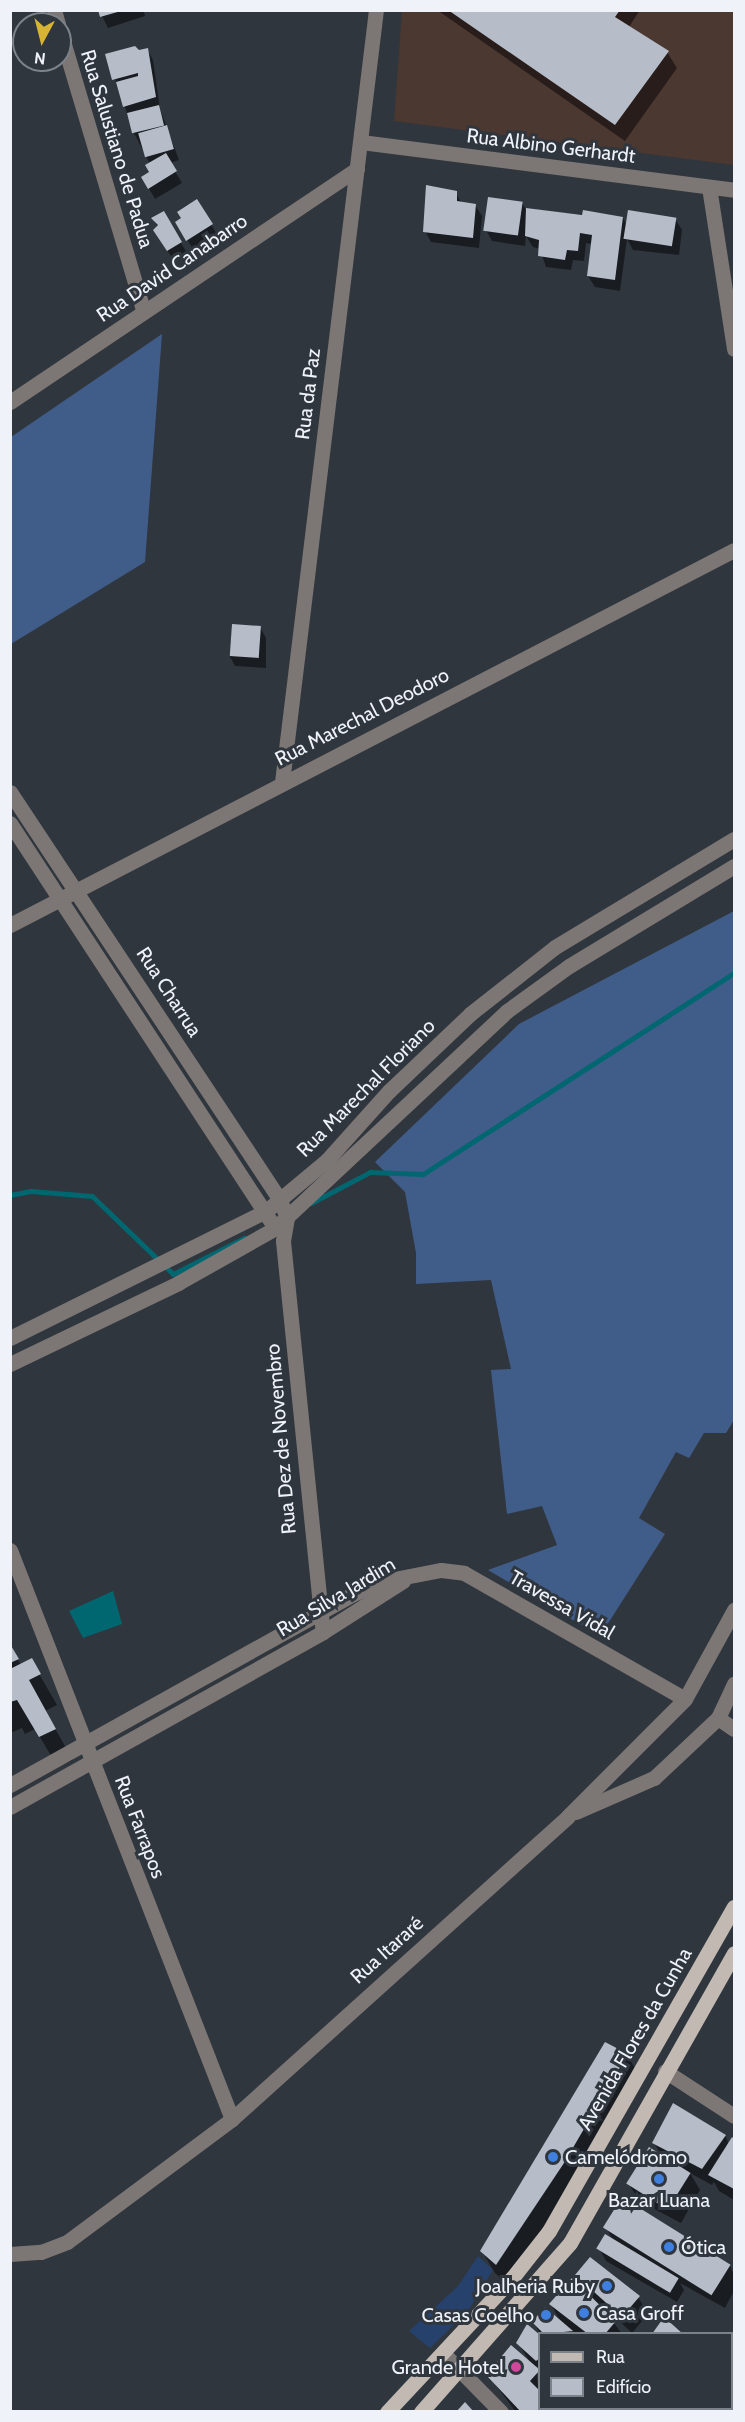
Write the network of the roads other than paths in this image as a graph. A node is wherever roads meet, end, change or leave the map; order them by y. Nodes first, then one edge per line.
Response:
1 (376, 10) edge
2 (72, 71) edge
3 (361, 142) junction
4 (357, 169) junction
5 (709, 187) junction
6 (735, 190) edge
7 (144, 312) junction
8 (735, 349) edge
9 (10, 402) edge
10 (735, 550) edge
11 (282, 782) junction
12 (10, 792) edge
13 (10, 824) edge
14 (735, 839) edge
15 (735, 866) edge
16 (77, 890) junction
17 (61, 898) junction
18 (10, 925) edge
19 (555, 947) junction
20 (569, 966) junction
21 (158, 1014) junction
22 (143, 1024) junction
23 (205, 1086) junction
24 (190, 1096) junction
25 (280, 1200) junction
26 (266, 1211) junction
27 (287, 1218) junction
28 (279, 1235) junction
29 (10, 1338) edge
30 (10, 1364) edge
31 (10, 1550) edge
32 (413, 1575) junction
33 (735, 1610) edge
34 (318, 1614) junction
35 (323, 1632) junction
36 (199, 1681) junction
37 (735, 1684) edge
38 (207, 1697) junction
39 (685, 1699) junction
40 (718, 1718) junction
41 (735, 1729) edge
42 (84, 1743) junction
43 (92, 1762) junction
44 (10, 1785) edge
45 (10, 1807) edge
46 (568, 1815) junction
47 (735, 1907) edge
48 (735, 1953) edge
49 (665, 2071) junction
50 (735, 2116) edge
51 (232, 2119) junction
52 (10, 2254) edge
53 (443, 2353) junction
54 (461, 2369) junction
55 (387, 2412) edge
56 (420, 2412) edge
57 (501, 2412) edge

1 - 3 street, Rua da Paz
2 - 7 street, Rua Salustiano de Padua
3 - 4 street, Rua da Paz
3 - 5 street, Rua Albino Gerhardt
4 - 7 street, Rua David Canabarro
4 - 11 street, Rua da Paz
5 - 6 street, Rua Albino Gerhardt
5 - 8 street
7 - 9 street, Rua David Canabarro
10 - 11 street, Rua Marechal Deodoro
11 - 16 street, Rua Marechal Deodoro
12 - 16 street, Rua Charrua
13 - 17 street, Rua Charrua
14 - 19 street, Rua Marechal Floriano
15 - 20 street, Rua Marechal Floriano
16 - 17 street, Rua Marechal Deodoro
16 - 21 street, Rua Charrua
17 - 18 street, Rua Marechal Deodoro
17 - 22 street, Rua Charrua
19 - 20 street
19 - 25 street, Rua Marechal Floriano
20 - 27 street, Rua Marechal Floriano
21 - 22 street
21 - 23 street, Rua Charrua
22 - 24 street, Rua Charrua
23 - 24 street
23 - 25 street, Rua Charrua
24 - 26 street, Rua Charrua
25 - 26 street, Rua Marechal Floriano
25 - 27 street, Rua Charrua
26 - 28 street, Rua Charrua
26 - 29 street, Rua Marechal Floriano
27 - 28 street, Rua Marechal Floriano
28 - 30 street, Rua Marechal Floriano
28 - 34 street, Rua Dez de Novembro
31 - 42 street, Rua Farrapos
32 - 34 street, Rua Silva Jardim
32 - 35 street, Rua Silva Jardim
32 - 39 street, Travessa Vidal
33 - 39 street, Rua Itararé
34 - 35 street, Rua Dez de Novembro
34 - 36 street, Rua Silva Jardim
35 - 38 street, Rua Silva Jardim
36 - 38 street
36 - 42 street, Rua Silva Jardim
37 - 40 street
38 - 43 street, Rua Silva Jardim
39 - 46 street, Rua Itararé
40 - 41 street
40 - 46 street
42 - 43 street, Rua Farrapos
42 - 44 street, Rua Silva Jardim
43 - 45 street, Rua Silva Jardim
43 - 51 street, Rua Farrapos
46 - 51 street, Rua Itararé
47 - 53 main road, Avenida Flores da Cunha
48 - 49 main road
49 - 50 street
49 - 54 main road
51 - 52 street, Rua Itararé
53 - 54 street
53 - 55 main road, Avenida Flores da Cunha
54 - 56 main road
54 - 57 street

